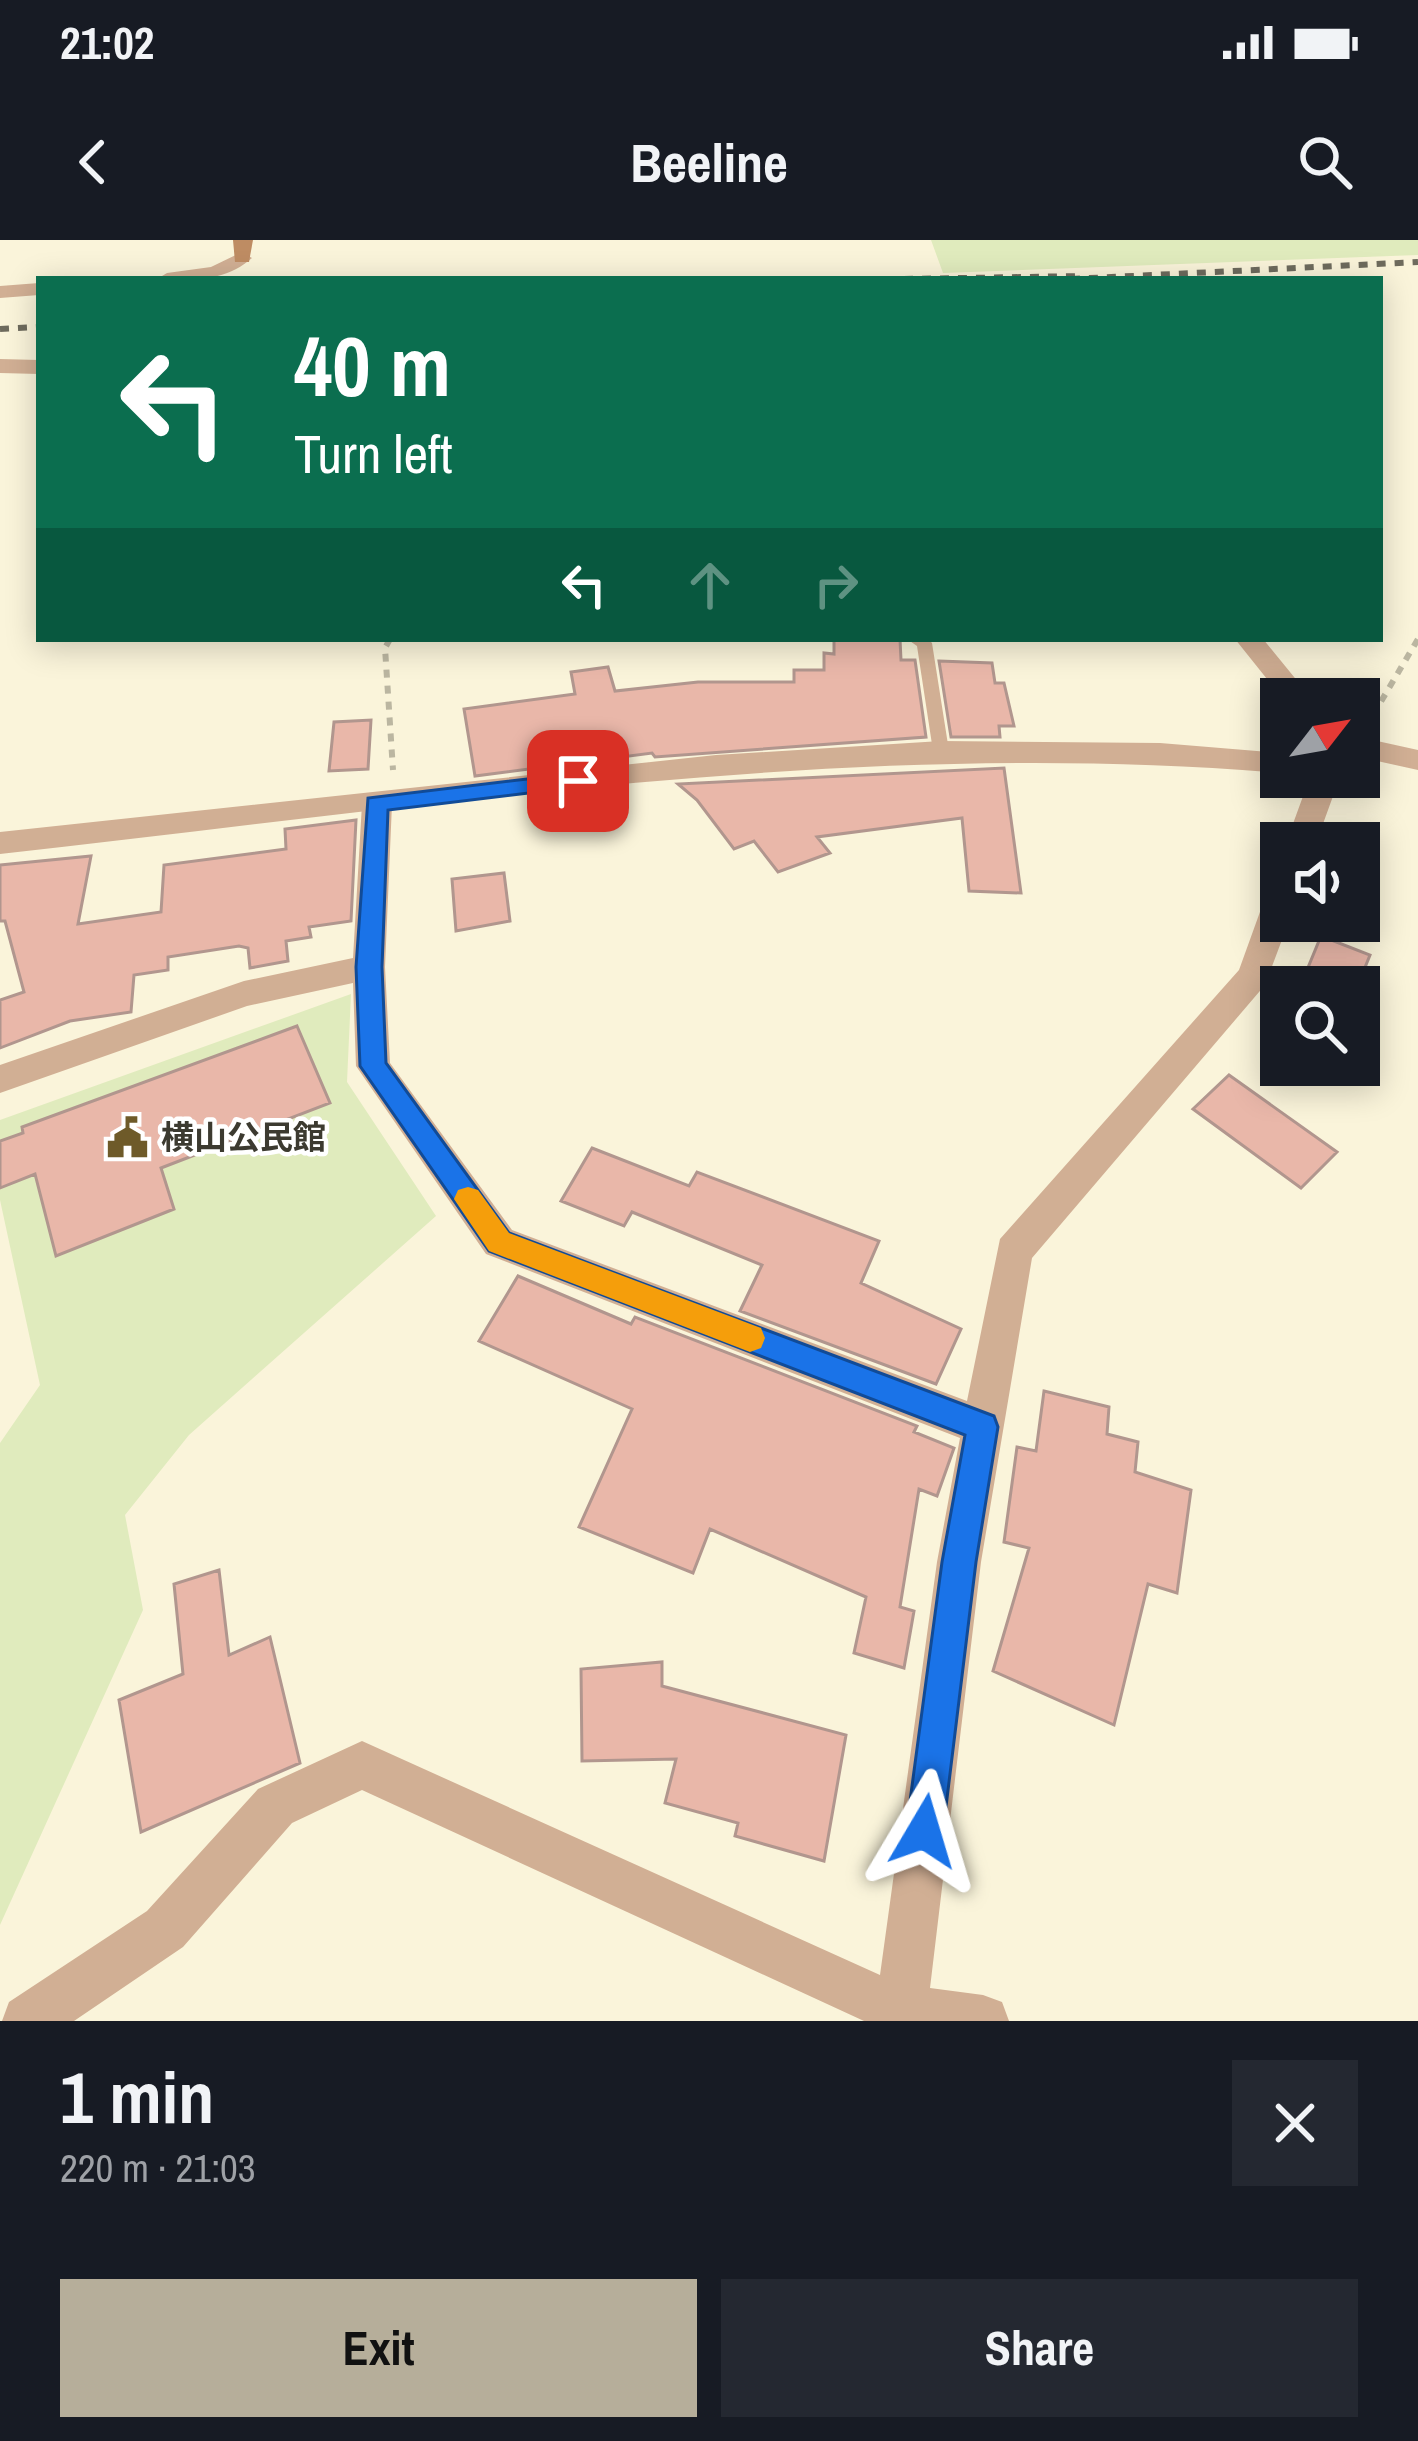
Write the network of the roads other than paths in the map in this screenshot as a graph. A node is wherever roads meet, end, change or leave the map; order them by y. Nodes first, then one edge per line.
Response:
1 (242, 249) edge
2 (188, 276) edge
3 (36, 289) edge
4 (0, 292) edge
5 (0, 366) edge
6 (36, 367) edge
7 (922, 642) edge
8 (1250, 642) edge
9 (1280, 678) edge
10 (1380, 743) edge
11 (940, 751) junction
12 (1418, 760) edge
13 (1260, 761) edge
14 (386, 803) junction
15 (0, 843) edge
16 (1265, 942) edge
17 (369, 967) junction
18 (0, 1079) edge
19 (982, 1427) junction
20 (900, 2016) edge
21 (28, 2021) edge
22 (983, 2021) edge

1 - 2 street
3 - 4 street
5 - 6 street
7 - 11 lane
8 - 9 street
10 - 12 street
11 - 13 street
11 - 14 street
14 - 15 street
14 - 17 street
16 - 19 street
17 - 18 street
17 - 19 street
19 - 20 street
20 - 21 street
20 - 22 street

